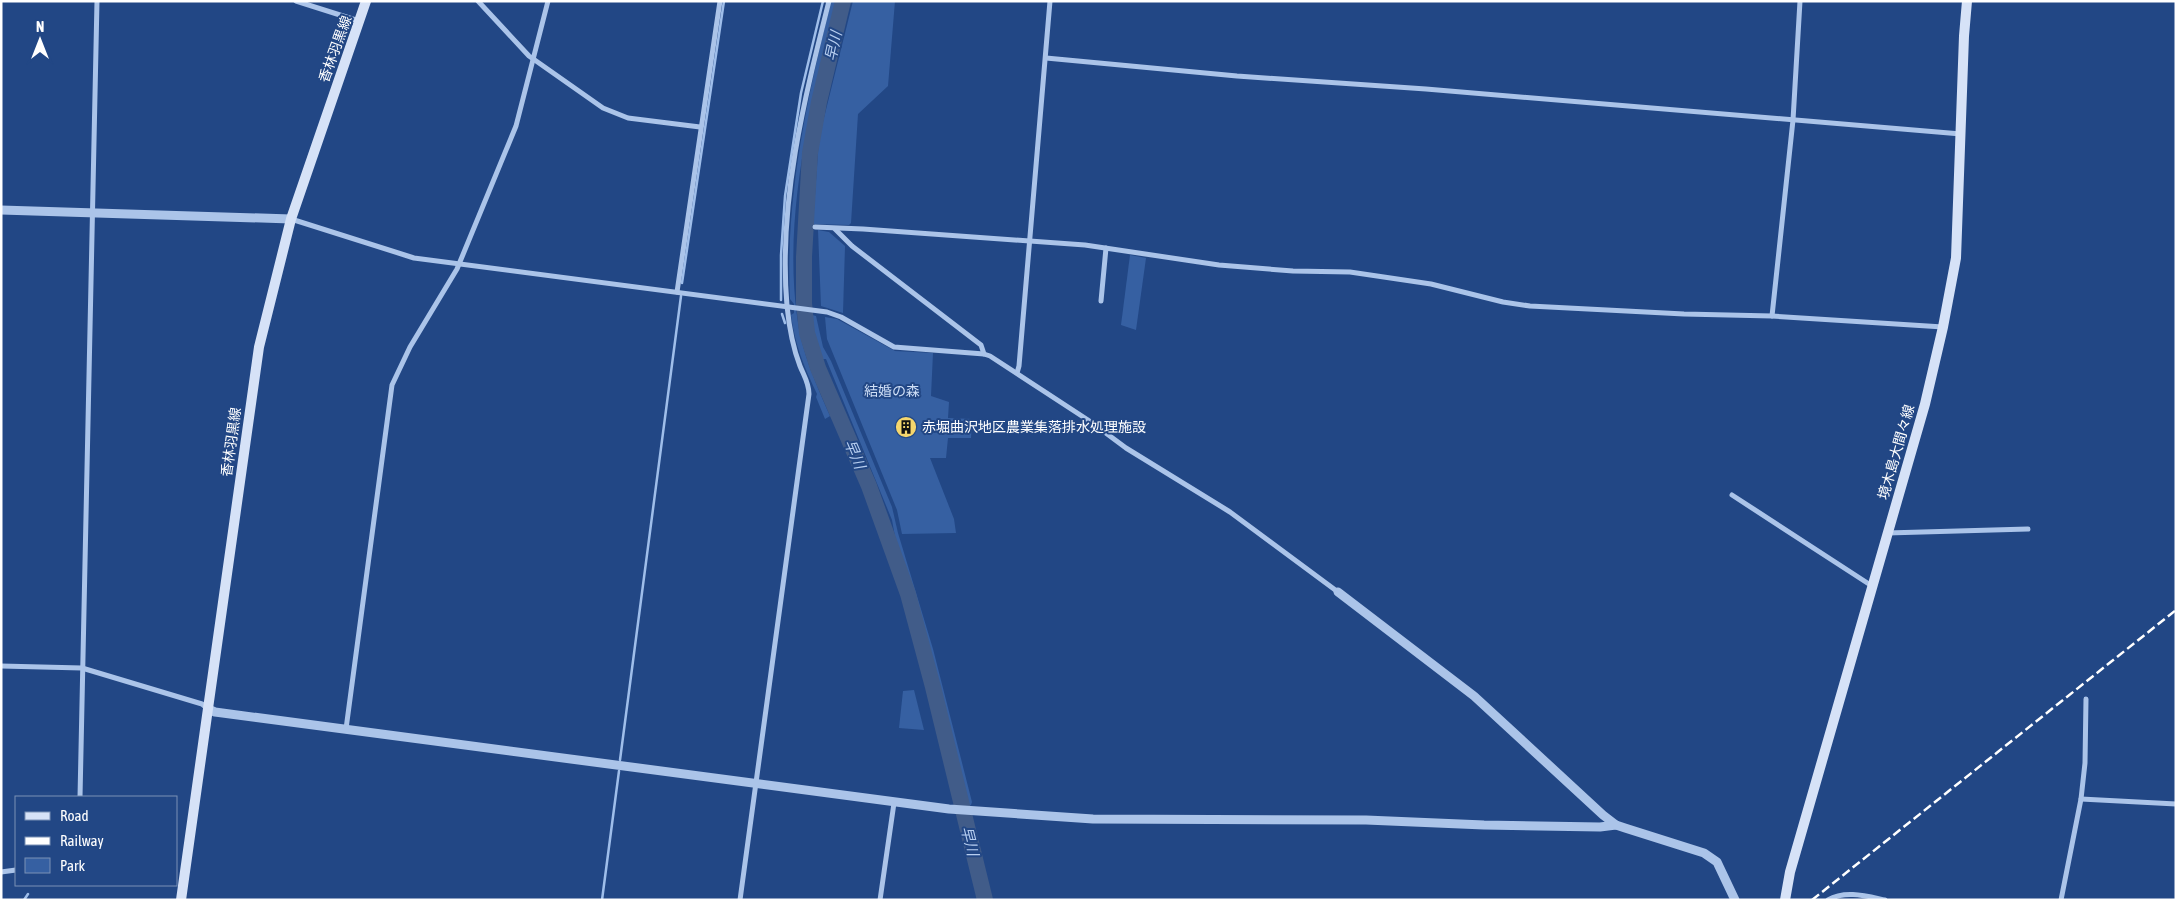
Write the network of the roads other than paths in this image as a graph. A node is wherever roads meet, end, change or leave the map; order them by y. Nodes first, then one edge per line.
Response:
1 (98, 1) edge
2 (296, 1) edge
3 (366, 1) edge
4 (478, 1) edge
5 (548, 1) edge
6 (720, 1) edge
7 (829, 1) edge
8 (1050, 1) edge
9 (1800, 1) edge
10 (1967, 1) edge
11 (360, 21) junction
12 (1046, 58) junction
13 (534, 60) junction
14 (1793, 120) junction
15 (700, 126) junction
16 (1960, 134) junction
17 (1, 210) edge
18 (93, 213) junction
19 (291, 219) junction
20 (815, 228) dead end
21 (836, 229) junction
22 (1029, 242) junction
23 (1106, 248) junction
24 (460, 263) junction
25 (676, 292) junction
26 (1101, 302) dead end
27 (790, 308) junction
28 (1772, 316) junction
29 (1943, 327) junction
30 (984, 354) junction
31 (1017, 373) junction
32 (1732, 495) dead end
33 (2028, 529) dead end
34 (1887, 534) junction
35 (1872, 586) junction
36 (1338, 592) joint
37 (1, 666) edge
38 (82, 668) junction
39 (2086, 699) dead end
40 (208, 709) junction
41 (346, 729) junction
42 (755, 784) junction
43 (80, 796) edge
44 (2081, 799) junction
45 (894, 803) junction
46 (2176, 804) edge
47 (1616, 825) junction
48 (15, 870) edge
49 (1, 872) edge
50 (181, 900) edge
51 (740, 900) edge
52 (880, 900) edge
53 (1735, 900) edge
54 (1785, 900) edge
55 (1828, 900) edge
56 (1885, 900) edge
57 (2061, 900) edge

1 - 18 street
2 - 11 street
3 - 11 main road, 香林羽黒線
4 - 13 street
5 - 13 street
6 - 15 street
7 - 27 street
8 - 12 street
9 - 14 street
10 - 16 main road, 境木島大間々線
11 - 19 main road, 香林羽黒線
12 - 14 street
12 - 22 street
13 - 15 street
13 - 24 street
14 - 16 street
14 - 28 street
15 - 25 street
16 - 29 main road, 境木島大間々線
17 - 18 street
18 - 19 street
18 - 38 street
19 - 24 street
19 - 40 main road, 香林羽黒線
20 - 21 street
21 - 22 street
21 - 30 street
22 - 23 street
22 - 31 street
23 - 26 street
23 - 28 street
24 - 25 street
24 - 41 street
25 - 27 street
27 - 30 street
27 - 42 street
28 - 29 street
29 - 34 main road, 境木島大間々線
30 - 31 street
31 - 36 street
32 - 35 street
33 - 34 street
34 - 35 main road, 境木島大間々線
35 - 54 main road, 境木島大間々線
36 - 47 street
37 - 38 street
38 - 40 street
38 - 43 street
39 - 44 street
40 - 41 street
40 - 50 main road, 香林羽黒線
41 - 42 street
42 - 45 street
42 - 51 street
44 - 46 street
44 - 57 street
45 - 47 street
45 - 52 street
47 - 53 street
48 - 49 street
55 - 56 street

